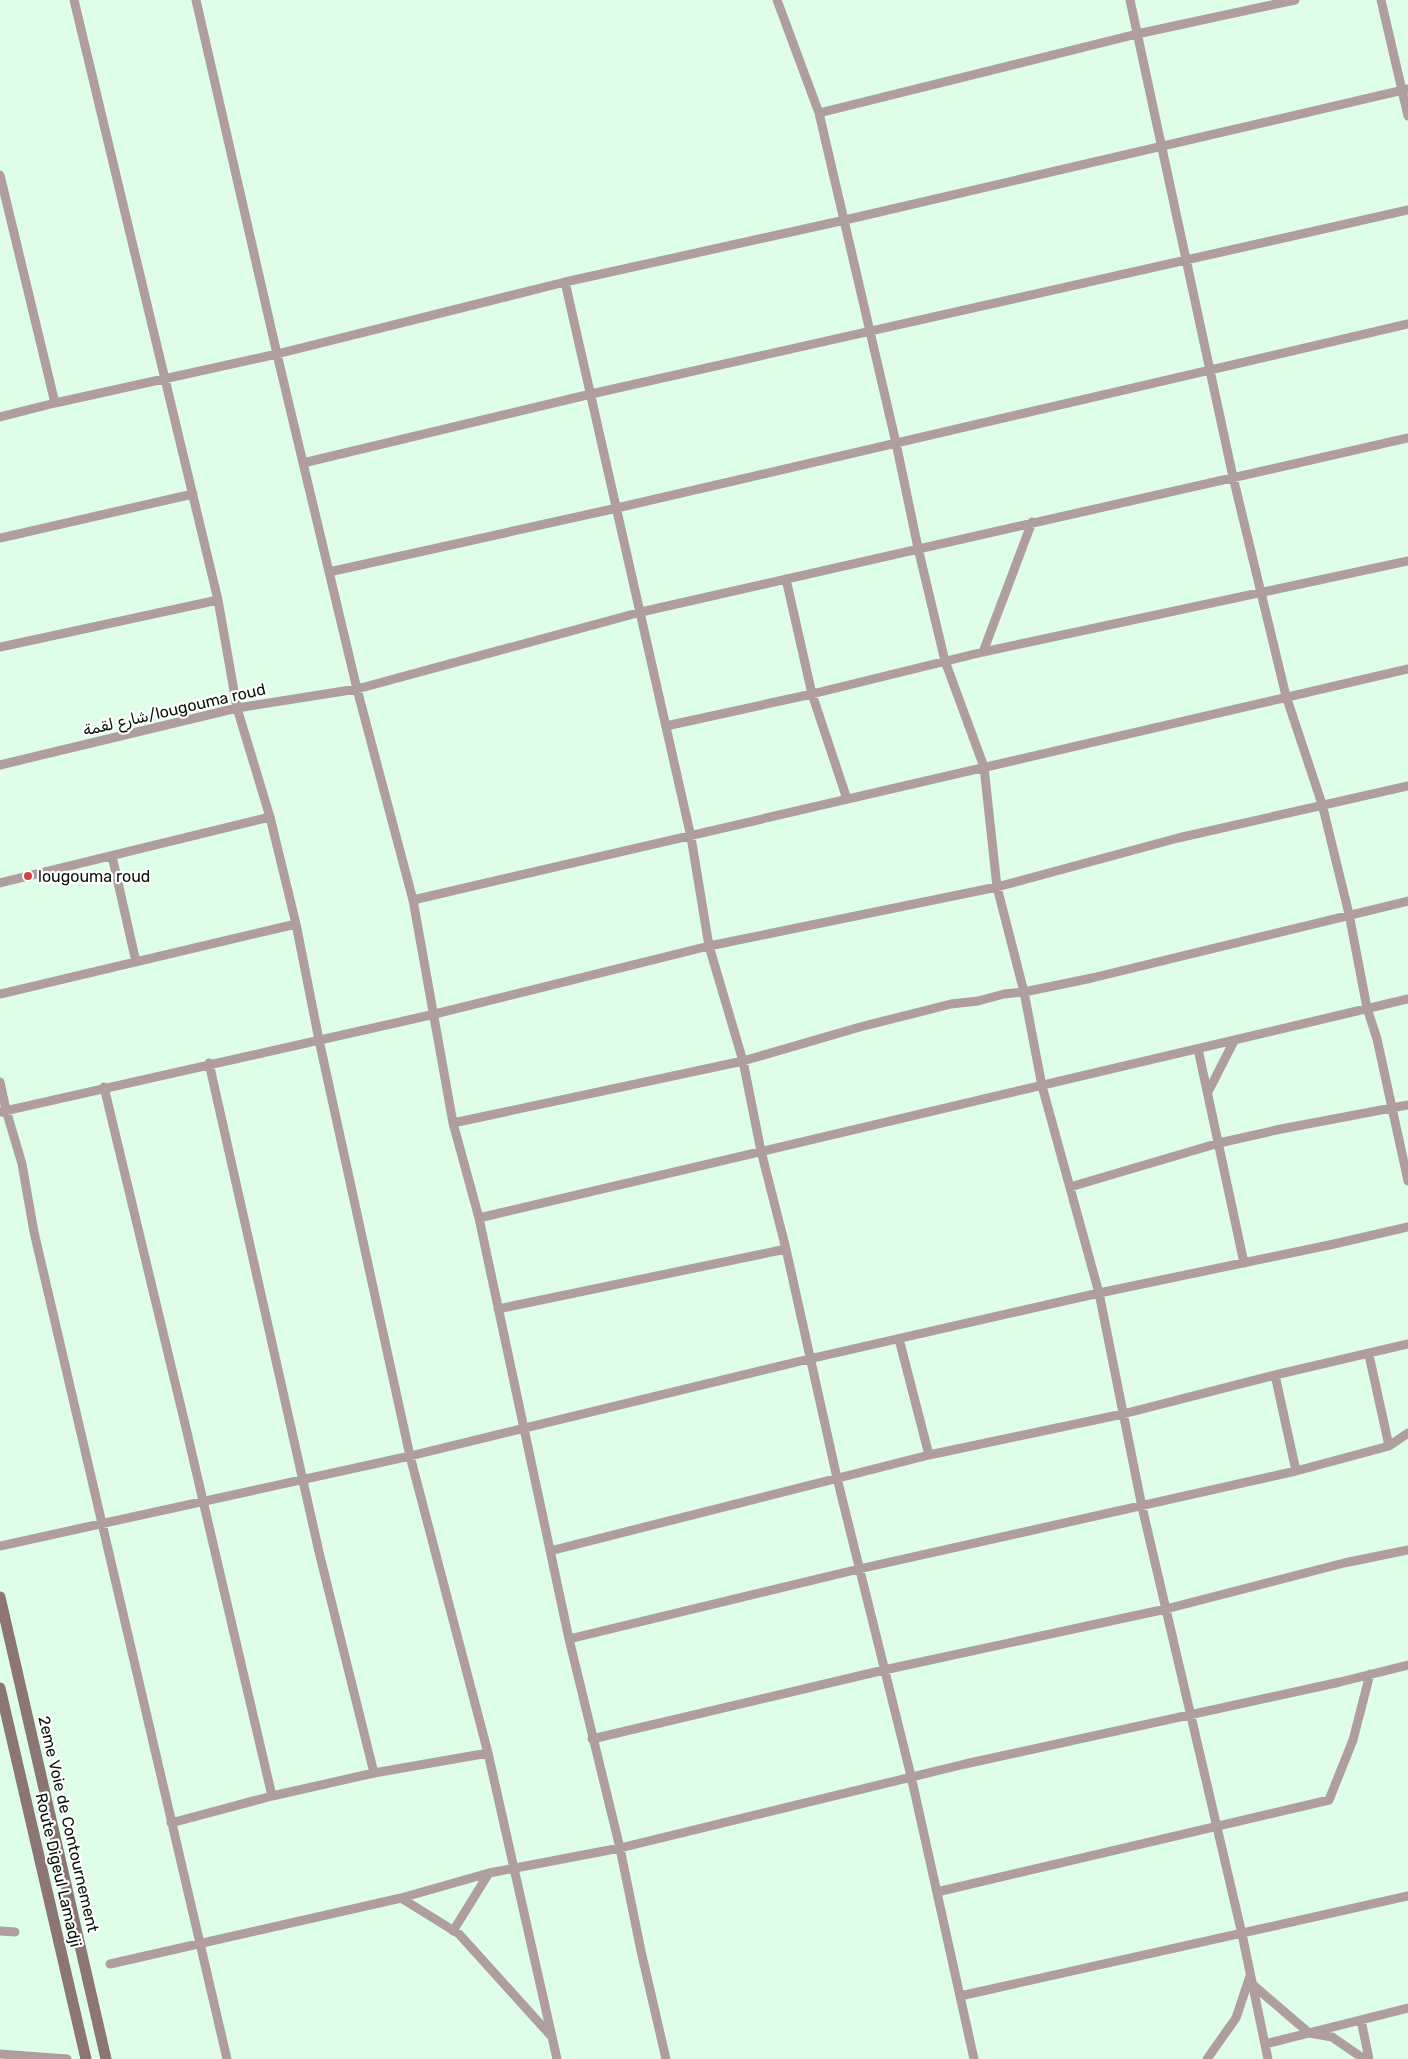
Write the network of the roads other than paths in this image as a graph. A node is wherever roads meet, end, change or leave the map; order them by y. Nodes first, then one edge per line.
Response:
1 (74, 0) edge
2 (196, 0) edge
3 (1130, 0) edge
4 (1295, 0) edge
5 (1381, 0) edge
6 (781, 1) edge
7 (1137, 34) junction
8 (1405, 90) edge
9 (819, 113) junction
10 (1408, 116) edge
11 (1160, 146) junction
12 (0, 175) edge
13 (1408, 210) edge
14 (845, 220) junction
15 (1186, 260) junction
16 (564, 282) junction
17 (1408, 324) edge
18 (869, 330) junction
19 (277, 354) junction
20 (1211, 369) junction
21 (165, 379) junction
22 (590, 394) junction
23 (55, 403) junction
24 (0, 417) edge
25 (1408, 438) edge
26 (896, 443) junction
27 (303, 463) junction
28 (1233, 477) junction
29 (193, 494) junction
30 (617, 508) junction
31 (1032, 522) junction
32 (0, 538) edge
33 (918, 548) junction
34 (1408, 560) edge
35 (329, 572) junction
36 (786, 579) junction
37 (1261, 592) junction
38 (218, 600) junction
39 (641, 612) junction
40 (0, 647) edge
41 (983, 652) junction
42 (945, 661) junction
43 (1408, 669) edge
44 (357, 689) junction
45 (812, 694) junction
46 (1286, 696) junction
47 (237, 708) junction
48 (666, 726) junction
49 (0, 765) edge
50 (984, 767) junction
51 (1408, 786) edge
52 (847, 799) junction
53 (1322, 804) junction
54 (270, 818) junction
55 (692, 837) junction
56 (112, 856) junction
57 (0, 883) edge
58 (997, 887) junction
59 (413, 900) junction
60 (1408, 901) edge
61 (1349, 914) junction
62 (296, 924) junction
63 (709, 946) junction
64 (136, 962) junction
65 (1024, 992) junction
66 (0, 994) edge
67 (1408, 999) edge
68 (1367, 1008) junction
69 (435, 1014) junction
70 (319, 1040) junction
71 (1234, 1041) junction
72 (1198, 1049) junction
73 (743, 1061) junction
74 (209, 1063) junction
75 (0, 1082) edge
76 (1042, 1086) junction
77 (104, 1087) junction
78 (1208, 1092) junction
79 (1408, 1105) edge
80 (1392, 1109) junction
81 (3, 1111) edge
82 (453, 1123) junction
83 (1219, 1143) junction
84 (762, 1151) junction
85 (1408, 1181) edge
86 (1070, 1187) junction
87 (479, 1218) junction
88 (1408, 1226) edge
89 (786, 1249) junction
90 (1244, 1263) junction
91 (1099, 1293) junction
92 (498, 1309) junction
93 (899, 1339) junction
94 (1408, 1344) edge
95 (1369, 1355) junction
96 (809, 1359) junction
97 (1274, 1375) junction
98 (1123, 1414) junction
99 (524, 1427) junction
100 (1408, 1433) edge
101 (1389, 1446) junction
102 (929, 1455) junction
103 (410, 1456) junction
104 (1296, 1471) junction
105 (837, 1478) junction
106 (303, 1479) junction
107 (202, 1501) junction
108 (1142, 1507) junction
109 (102, 1524) junction
110 (0, 1546) edge
111 (1408, 1550) edge
112 (550, 1551) junction
113 (859, 1569) junction
114 (0, 1597) edge
115 (1166, 1609) junction
116 (569, 1639) junction
117 (1408, 1665) edge
118 (884, 1670) junction
119 (1370, 1674) junction
120 (0, 1688) edge
121 (1190, 1714) junction
122 (592, 1739) junction
123 (488, 1753) junction
124 (374, 1773) junction
125 (911, 1776) junction
126 (272, 1796) junction
127 (172, 1823) junction
128 (1216, 1828) junction
129 (620, 1848) junction
130 (513, 1867) junction
131 (489, 1872) junction
132 (937, 1892) junction
133 (1408, 1896) edge
134 (401, 1898) junction
135 (0, 1931) edge
136 (453, 1931) junction
137 (15, 1932) dead end
138 (1242, 1934) junction
139 (200, 1943) junction
140 (110, 1964) dead end
141 (1251, 1980) junction
142 (960, 1996) junction
143 (1408, 2008) edge
144 (1361, 2020) junction
145 (1309, 2033) junction
146 (552, 2038) junction
147 (1265, 2044) junction
148 (0, 2054) edge
149 (48, 2058) edge
150 (67, 2059) edge
151 (86, 2059) edge
152 (106, 2059) edge
153 (227, 2059) edge
154 (557, 2059) edge
155 (666, 2059) edge
156 (974, 2059) edge
157 (1207, 2059) edge
158 (1268, 2059) edge
159 (1364, 2059) edge
160 (1369, 2059) edge

1 - 21 street
2 - 19 street
3 - 7 street
4 - 7 street
5 - 8 street
6 - 9 street
7 - 9 street
7 - 11 street
8 - 10 street
8 - 11 street
9 - 14 street
11 - 14 street
11 - 15 street
12 - 23 street
13 - 15 street
14 - 16 street
14 - 18 street
15 - 18 street
15 - 20 street
16 - 19 street
16 - 22 street
17 - 20 street
18 - 22 street
18 - 26 street
19 - 21 street
19 - 27 street
20 - 26 street
20 - 28 street
21 - 23 street
21 - 29 street
22 - 27 street
22 - 30 street
23 - 24 street
25 - 28 street, شارع لقمة/lougouma roud
26 - 30 street
26 - 33 street
27 - 35 street
28 - 31 street, شارع لقمة/lougouma roud
28 - 37 street
29 - 32 street
29 - 38 street
30 - 35 street
30 - 39 street
31 - 33 street, شارع لقمة/lougouma roud
31 - 41 street
33 - 36 street, شارع لقمة/lougouma roud
33 - 42 street
34 - 37 street
35 - 44 street
36 - 39 street, شارع لقمة/lougouma roud
36 - 45 street
37 - 41 street
37 - 46 street
38 - 40 street
38 - 47 street
39 - 44 street, شارع لقمة/lougouma roud
39 - 48 street
41 - 42 street
42 - 45 street
42 - 50 street
43 - 46 street
44 - 47 street, شارع لقمة/lougouma roud
44 - 59 street
45 - 48 street
45 - 52 street
46 - 50 street
46 - 53 street
47 - 49 street, شارع لقمة/lougouma roud
47 - 54 street
48 - 55 street
50 - 52 street
50 - 58 street
51 - 53 street
52 - 55 street
53 - 58 street
53 - 61 street
54 - 56 street
54 - 62 street
55 - 59 street
55 - 63 street
56 - 57 street
56 - 64 street
58 - 63 street
58 - 65 street
59 - 69 street
60 - 61 street
61 - 65 street
61 - 68 street
62 - 64 street
62 - 70 street
63 - 69 street
63 - 73 street
64 - 66 street
65 - 73 street
65 - 76 street
67 - 68 street
68 - 71 street
68 - 80 street
69 - 70 street
69 - 82 street
70 - 74 street
70 - 103 street
71 - 72 street
71 - 78 street
72 - 76 street
72 - 78 street
73 - 82 street
73 - 84 street
74 - 77 street
74 - 106 street
75 - 81 street
76 - 84 street
76 - 86 street
77 - 81 street
77 - 107 street
78 - 83 street
79 - 80 street
80 - 83 street
80 - 85 street
81 - 109 street
82 - 87 street
83 - 86 street
83 - 90 street
84 - 87 street
84 - 89 street
86 - 91 street
87 - 92 street
88 - 90 street
89 - 92 street
89 - 96 street
90 - 91 street
91 - 93 street
91 - 98 street
92 - 99 street
93 - 96 street
93 - 102 street
94 - 95 street
95 - 97 street
95 - 101 street
96 - 99 street
96 - 105 street
97 - 98 street
97 - 104 street
98 - 102 street
98 - 108 street
99 - 103 street
99 - 112 street
100 - 101 street
101 - 104 street
102 - 105 street
103 - 106 street
103 - 123 street
104 - 108 street
105 - 112 street
105 - 113 street
106 - 107 street
106 - 124 street
107 - 109 street
107 - 126 street
108 - 113 street
108 - 115 street
109 - 110 street
109 - 127 street
111 - 115 street
112 - 116 street
113 - 116 street
113 - 118 street
114 - 152 main road, 2eme Voie de Contournement
115 - 118 street
115 - 121 street
116 - 122 street
117 - 119 street
118 - 122 street
118 - 125 street
119 - 121 street
119 - 128 street
120 - 151 main road, Route Digeul Lamadji
121 - 125 street
121 - 128 street
122 - 129 street
123 - 124 street
123 - 130 street
124 - 126 street
125 - 129 street
125 - 132 street
126 - 127 street
127 - 139 street
128 - 132 street
128 - 138 street
129 - 130 street
129 - 155 street
130 - 131 street
130 - 146 street
131 - 134 street
131 - 136 street
132 - 142 street
133 - 138 street
134 - 136 street
134 - 139 street
135 - 137 street
136 - 146 street
138 - 141 street
138 - 142 street
139 - 140 street
139 - 153 street
141 - 145 street
141 - 147 street
141 - 157 street
142 - 156 street
143 - 144 street
144 - 145 street
144 - 160 street
145 - 147 street
145 - 159 street
146 - 154 street
147 - 158 street
148 - 149 street
149 - 150 street

